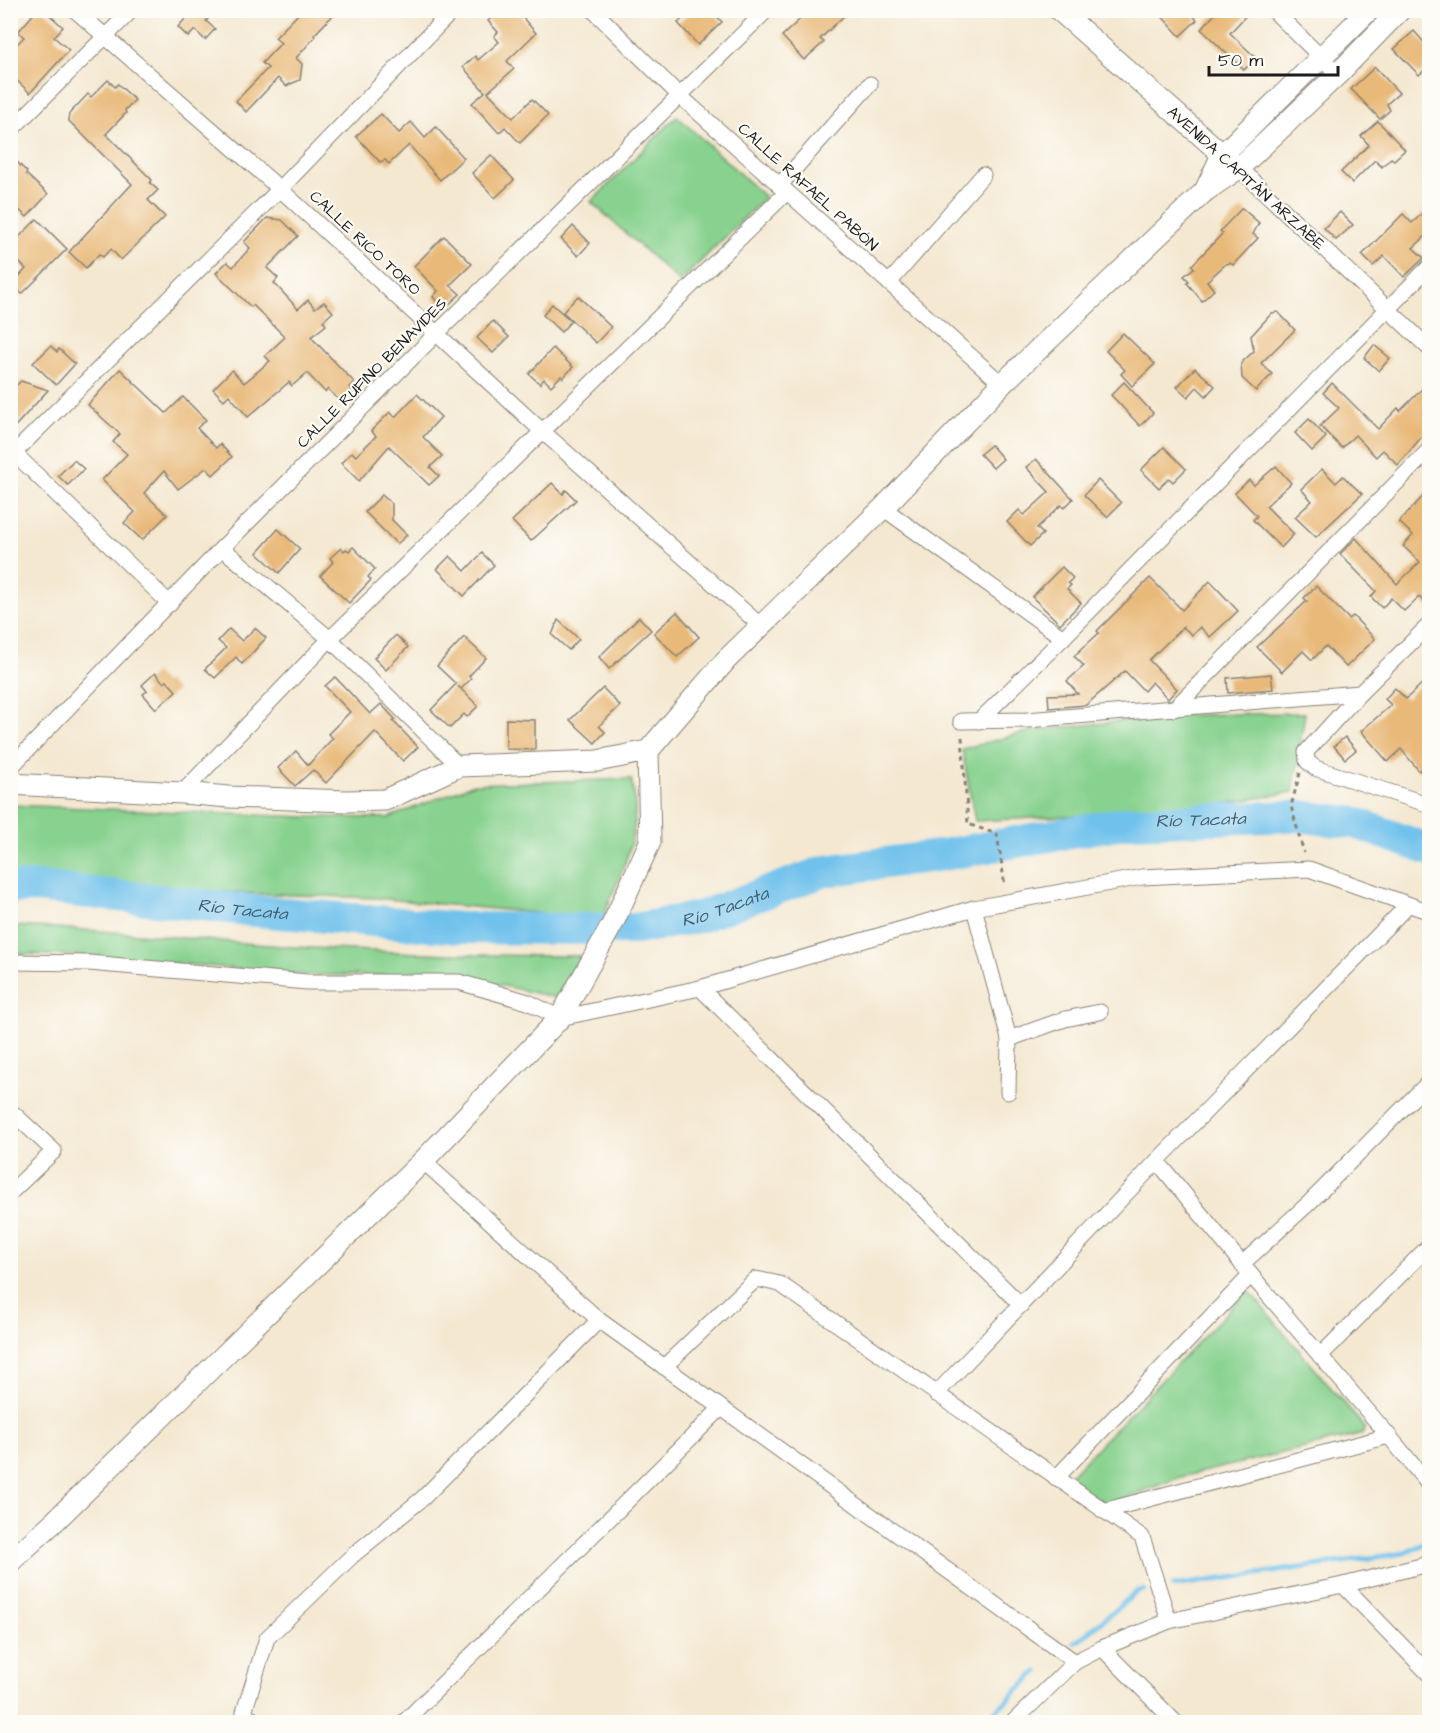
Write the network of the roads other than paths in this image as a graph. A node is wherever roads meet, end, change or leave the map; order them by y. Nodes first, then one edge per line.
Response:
1 (75, 10) edge
2 (132, 10) edge
3 (453, 10) edge
4 (593, 10) edge
5 (767, 10) edge
6 (1059, 10) edge
7 (1273, 10) edge
8 (1369, 10) edge
9 (1400, 10) edge
10 (106, 37) junction
11 (1322, 58) junction
12 (1338, 74) junction
13 (870, 84) dead end
14 (680, 96) junction
15 (10, 131) edge
16 (1222, 155) junction
17 (1239, 168) junction
18 (983, 175) dead end
19 (280, 189) junction
20 (782, 189) junction
21 (1205, 191) junction
22 (1430, 266) edge
23 (888, 283) junction
24 (1386, 309) junction
25 (436, 334) junction
26 (1430, 350) edge
27 (1002, 384) junction
28 (542, 431) junction
29 (1430, 449) edge
30 (12, 453) edge
31 (883, 508) junction
32 (222, 549) junction
33 (170, 604) junction
34 (1430, 624) edge
35 (761, 626) junction
36 (1063, 638) junction
37 (330, 639) junction
38 (1360, 693) junction
39 (1174, 709) junction
40 (961, 721) road end
41 (979, 721) junction
42 (648, 751) junction
43 (459, 765) junction
44 (10, 768) edge
45 (10, 784) edge
46 (182, 792) junction
47 (1429, 804) edge
48 (1408, 905) junction
49 (974, 908) junction
50 (1430, 912) edge
51 (10, 962) edge
52 (700, 988) junction
53 (1100, 1012) dead end
54 (560, 1018) junction
55 (1009, 1039) junction
56 (1430, 1081) edge
57 (1008, 1092) dead end
58 (10, 1114) edge
59 (423, 1161) junction
60 (1157, 1161) junction
61 (10, 1193) edge
62 (1430, 1245) edge
63 (1246, 1270) junction
64 (1021, 1305) junction
65 (599, 1320) junction
66 (1320, 1356) junction
67 (664, 1366) junction
68 (936, 1394) junction
69 (721, 1408) junction
70 (1389, 1436) junction
71 (1056, 1478) junction
72 (1430, 1486) edge
73 (1102, 1511) junction
74 (10, 1562) edge
75 (1430, 1562) edge
76 (1343, 1585) junction
77 (1169, 1621) junction
78 (1102, 1648) junction
79 (1075, 1662) junction
80 (1430, 1675) edge
81 (255, 1722) edge
82 (404, 1722) edge
83 (1013, 1722) edge
84 (1175, 1722) edge

1 - 10 street, CALLE RICO TORO
2 - 10 street
3 - 19 street
4 - 14 street, CALLE RAFAEL PABÓN
5 - 14 street, CALLE RUFINO BENAVIDES
6 - 16 street, AVENIDA CAPITÁN ARZABE
7 - 11 street
8 - 11 street
9 - 12 street
10 - 15 street
10 - 19 street, CALLE RICO TORO
11 - 12 street
11 - 16 street
12 - 17 street
13 - 20 street
14 - 20 street, CALLE RAFAEL PABÓN
14 - 25 street, CALLE RUFINO BENAVIDES
16 - 17 street, AVENIDA CAPITÁN ARZABE
16 - 21 street
17 - 21 street
17 - 24 street, AVENIDA CAPITÁN ARZABE
18 - 23 street
19 - 25 street, CALLE RICO TORO
19 - 30 street
20 - 23 street, CALLE RAFAEL PABÓN
20 - 28 street
21 - 27 street
22 - 24 street
23 - 27 street, CALLE RAFAEL PABÓN
24 - 26 street, AVENIDA CAPITÁN ARZABE
24 - 36 street
25 - 28 street, CALLE RICO TORO
25 - 32 street, CALLE RUFINO BENAVIDES
27 - 31 street
28 - 35 street, CALLE RICO TORO
28 - 37 street
29 - 39 street
30 - 33 street
31 - 35 street
31 - 36 street
32 - 33 street, CALLE RUFINO BENAVIDES
32 - 37 street
33 - 44 street, CALLE RUFINO BENAVIDES
34 - 38 street
35 - 42 street
36 - 41 street
37 - 43 street
37 - 46 street
38 - 39 street
38 - 47 street
39 - 41 street
40 - 41 street
42 - 43 street
42 - 54 street
43 - 46 street
45 - 46 street
48 - 49 street
48 - 50 street
48 - 60 street
49 - 52 street
49 - 55 street
51 - 54 street
52 - 54 street
52 - 64 street
53 - 55 street
54 - 59 street
55 - 57 street
56 - 63 street
58 - 61 street
59 - 65 street
59 - 74 street
60 - 63 street
60 - 64 street
62 - 66 street
63 - 66 street
63 - 71 street
64 - 68 street
65 - 67 street
65 - 81 street
66 - 70 street
67 - 68 street
67 - 69 street
68 - 71 street
69 - 79 street
69 - 82 street
70 - 72 street
70 - 73 street
71 - 73 street
73 - 77 street
75 - 76 street
76 - 77 street
76 - 80 street
77 - 78 street
78 - 79 street
78 - 84 street
79 - 83 street

